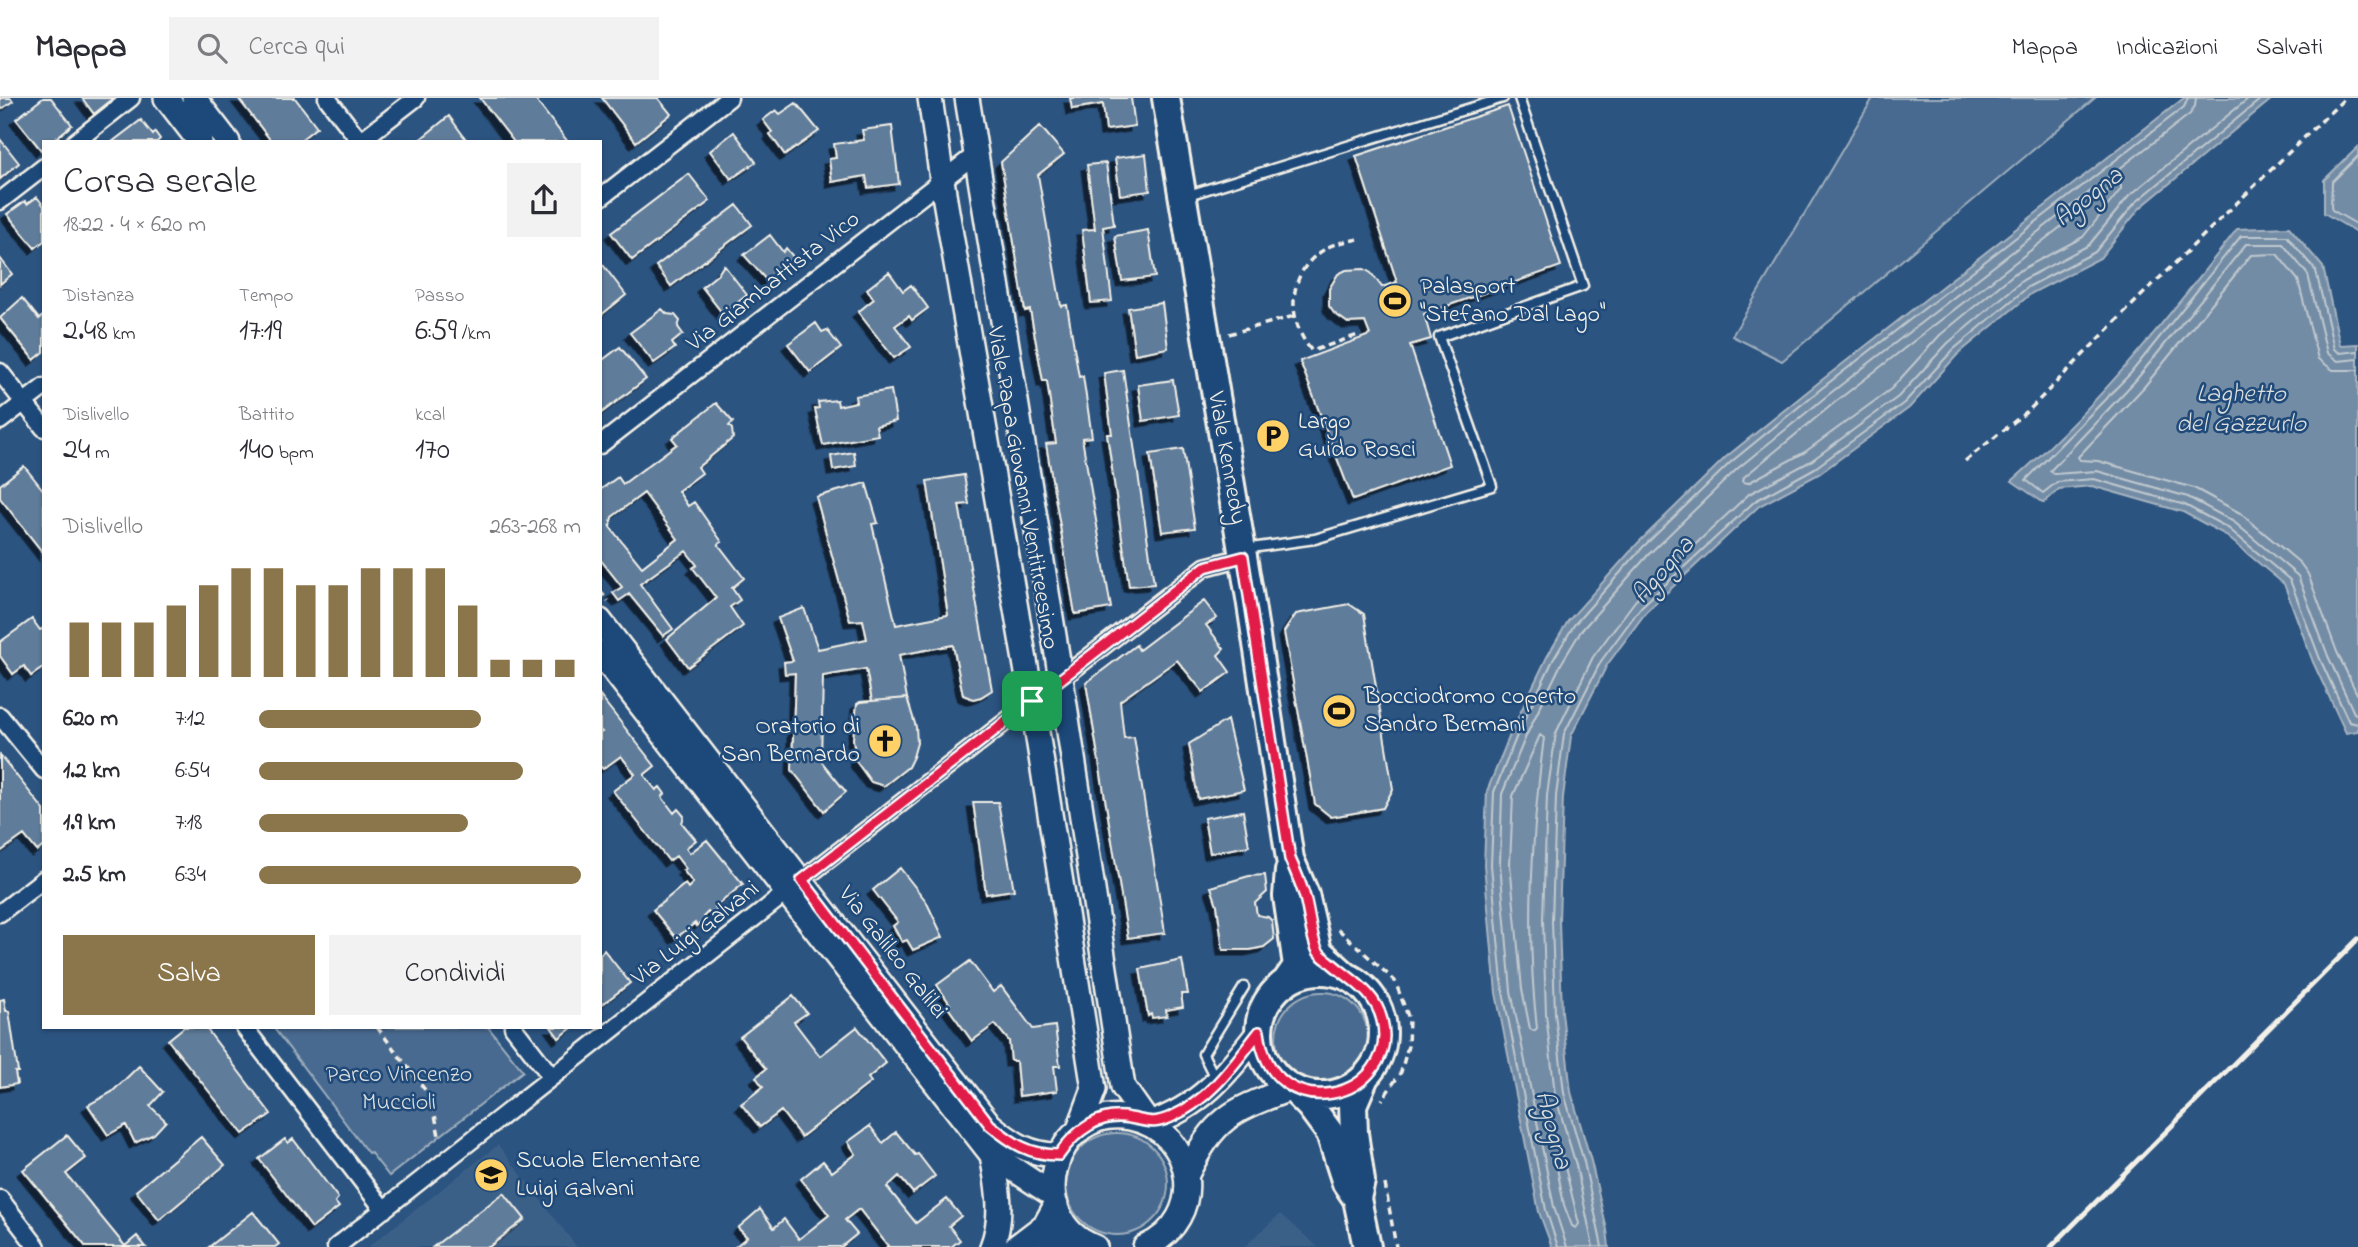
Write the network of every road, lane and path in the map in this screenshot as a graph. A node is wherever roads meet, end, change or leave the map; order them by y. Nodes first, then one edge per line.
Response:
1 (131, 98) edge
2 (166, 98) edge
3 (194, 98) edge
4 (327, 98) edge
5 (416, 98) edge
6 (729, 98) edge
7 (930, 98) edge
8 (967, 98) edge
9 (1166, 98) edge
10 (1503, 98) edge
11 (1519, 98) edge
12 (2345, 98) edge
13 (78, 140) edge
14 (198, 140) edge
15 (226, 140) edge
16 (359, 140) edge
17 (361, 140) edge
18 (976, 154) junction
19 (42, 168) edge
20 (942, 180) junction
21 (602, 196) edge
22 (1182, 197) junction
23 (0, 201) edge
24 (1358, 239) dead end
25 (1294, 316) junction
26 (1226, 334) dead end
27 (1361, 334) dead end
28 (0, 372) edge
29 (42, 389) edge
30 (23, 403) junction
31 (0, 421) edge
32 (42, 426) edge
33 (602, 443) edge
34 (1965, 461) dead end
35 (1242, 553) junction
36 (602, 624) edge
37 (602, 655) edge
38 (1061, 679) junction
39 (1032, 701) junction
40 (0, 716) edge
41 (42, 768) edge
42 (1290, 859) junction
43 (42, 881) edge
44 (794, 886) junction
45 (0, 913) edge
46 (1336, 926) dead end
47 (1346, 976) junction
48 (1285, 983) junction
49 (1244, 987) dead end
50 (246, 1029) edge
51 (379, 1029) edge
52 (515, 1029) edge
53 (1259, 1032) junction
54 (551, 1076) junction
55 (1365, 1077) junction
56 (1218, 1084) junction
57 (1292, 1087) junction
58 (1381, 1101) dead end
59 (1149, 1124) junction
60 (1078, 1132) junction
61 (439, 1136) dead end
62 (992, 1155) junction
63 (1059, 1155) junction
64 (1187, 1174) junction
65 (1384, 1176) dead end
66 (0, 1199) edge
67 (1357, 1199) junction
68 (1054, 1200) junction
69 (384, 1210) junction
70 (1085, 1242) edge
71 (1150, 1246) edge
72 (37, 1247) edge
73 (336, 1247) edge
74 (992, 1247) edge
75 (1016, 1247) edge
76 (1050, 1247) edge
77 (1367, 1247) edge
78 (1396, 1247) edge

1 - 13 street
2 - 14 street
3 - 15 street
4 - 16 street
5 - 17 street
6 - 21 street
7 - 20 street, Viale Papa Giovanni Ventitreesimo
8 - 18 street, Viale Papa Giovanni Ventitreesimo
9 - 22 main road, Viale Kennedy
10 - 22 lane
11 - 35 lane
12 - 34 path
18 - 20 street, Via Giambattista Vico
18 - 38 street, Viale Papa Giovanni Ventitreesimo
19 - 23 street
20 - 33 street, Via Giambattista Vico
20 - 39 street, Viale Papa Giovanni Ventitreesimo
22 - 35 main road, Viale Kennedy
24 - 25 path
25 - 26 path
25 - 27 path
28 - 30 street
29 - 30 street
30 - 31 street
30 - 32 street
35 - 38 street, Via Luigi Galvani
35 - 42 main road, Viale Kennedy
36 - 44 street, Via Galileo Galilei
37 - 44 street, Via Galileo Galilei
38 - 39 street, Via Luigi Galvani
38 - 59 street, Viale Papa Giovanni Ventitreesimo
39 - 44 street, Via Luigi Galvani
39 - 60 street, Viale Papa Giovanni Ventitreesimo
40 - 41 street
42 - 47 main road
42 - 48 main road
43 - 45 street
44 - 54 street, Via Luigi Galvani
44 - 62 street, Via Galileo Galilei
44 - 63 street, Via Galileo Galilei
46 - 58 path
47 - 48 main road
47 - 55 main road
48 - 53 main road
49 - 56 lane
50 - 69 street
51 - 61 path
52 - 54 street
53 - 56 street
53 - 57 main road
54 - 69 street, Via Luigi Galvani
55 - 57 main road
55 - 67 main road
56 - 59 street
57 - 64 street
57 - 67 main road
59 - 60 street
59 - 64 street, Viale Papa Giovanni Ventitreesimo
60 - 63 street
62 - 68 street, Via Galileo Galilei
62 - 74 street
63 - 68 street
64 - 71 street
65 - 78 path
66 - 72 street
67 - 77 main road
68 - 70 street
68 - 75 street
69 - 73 street, Via Luigi Galvani
70 - 76 street

